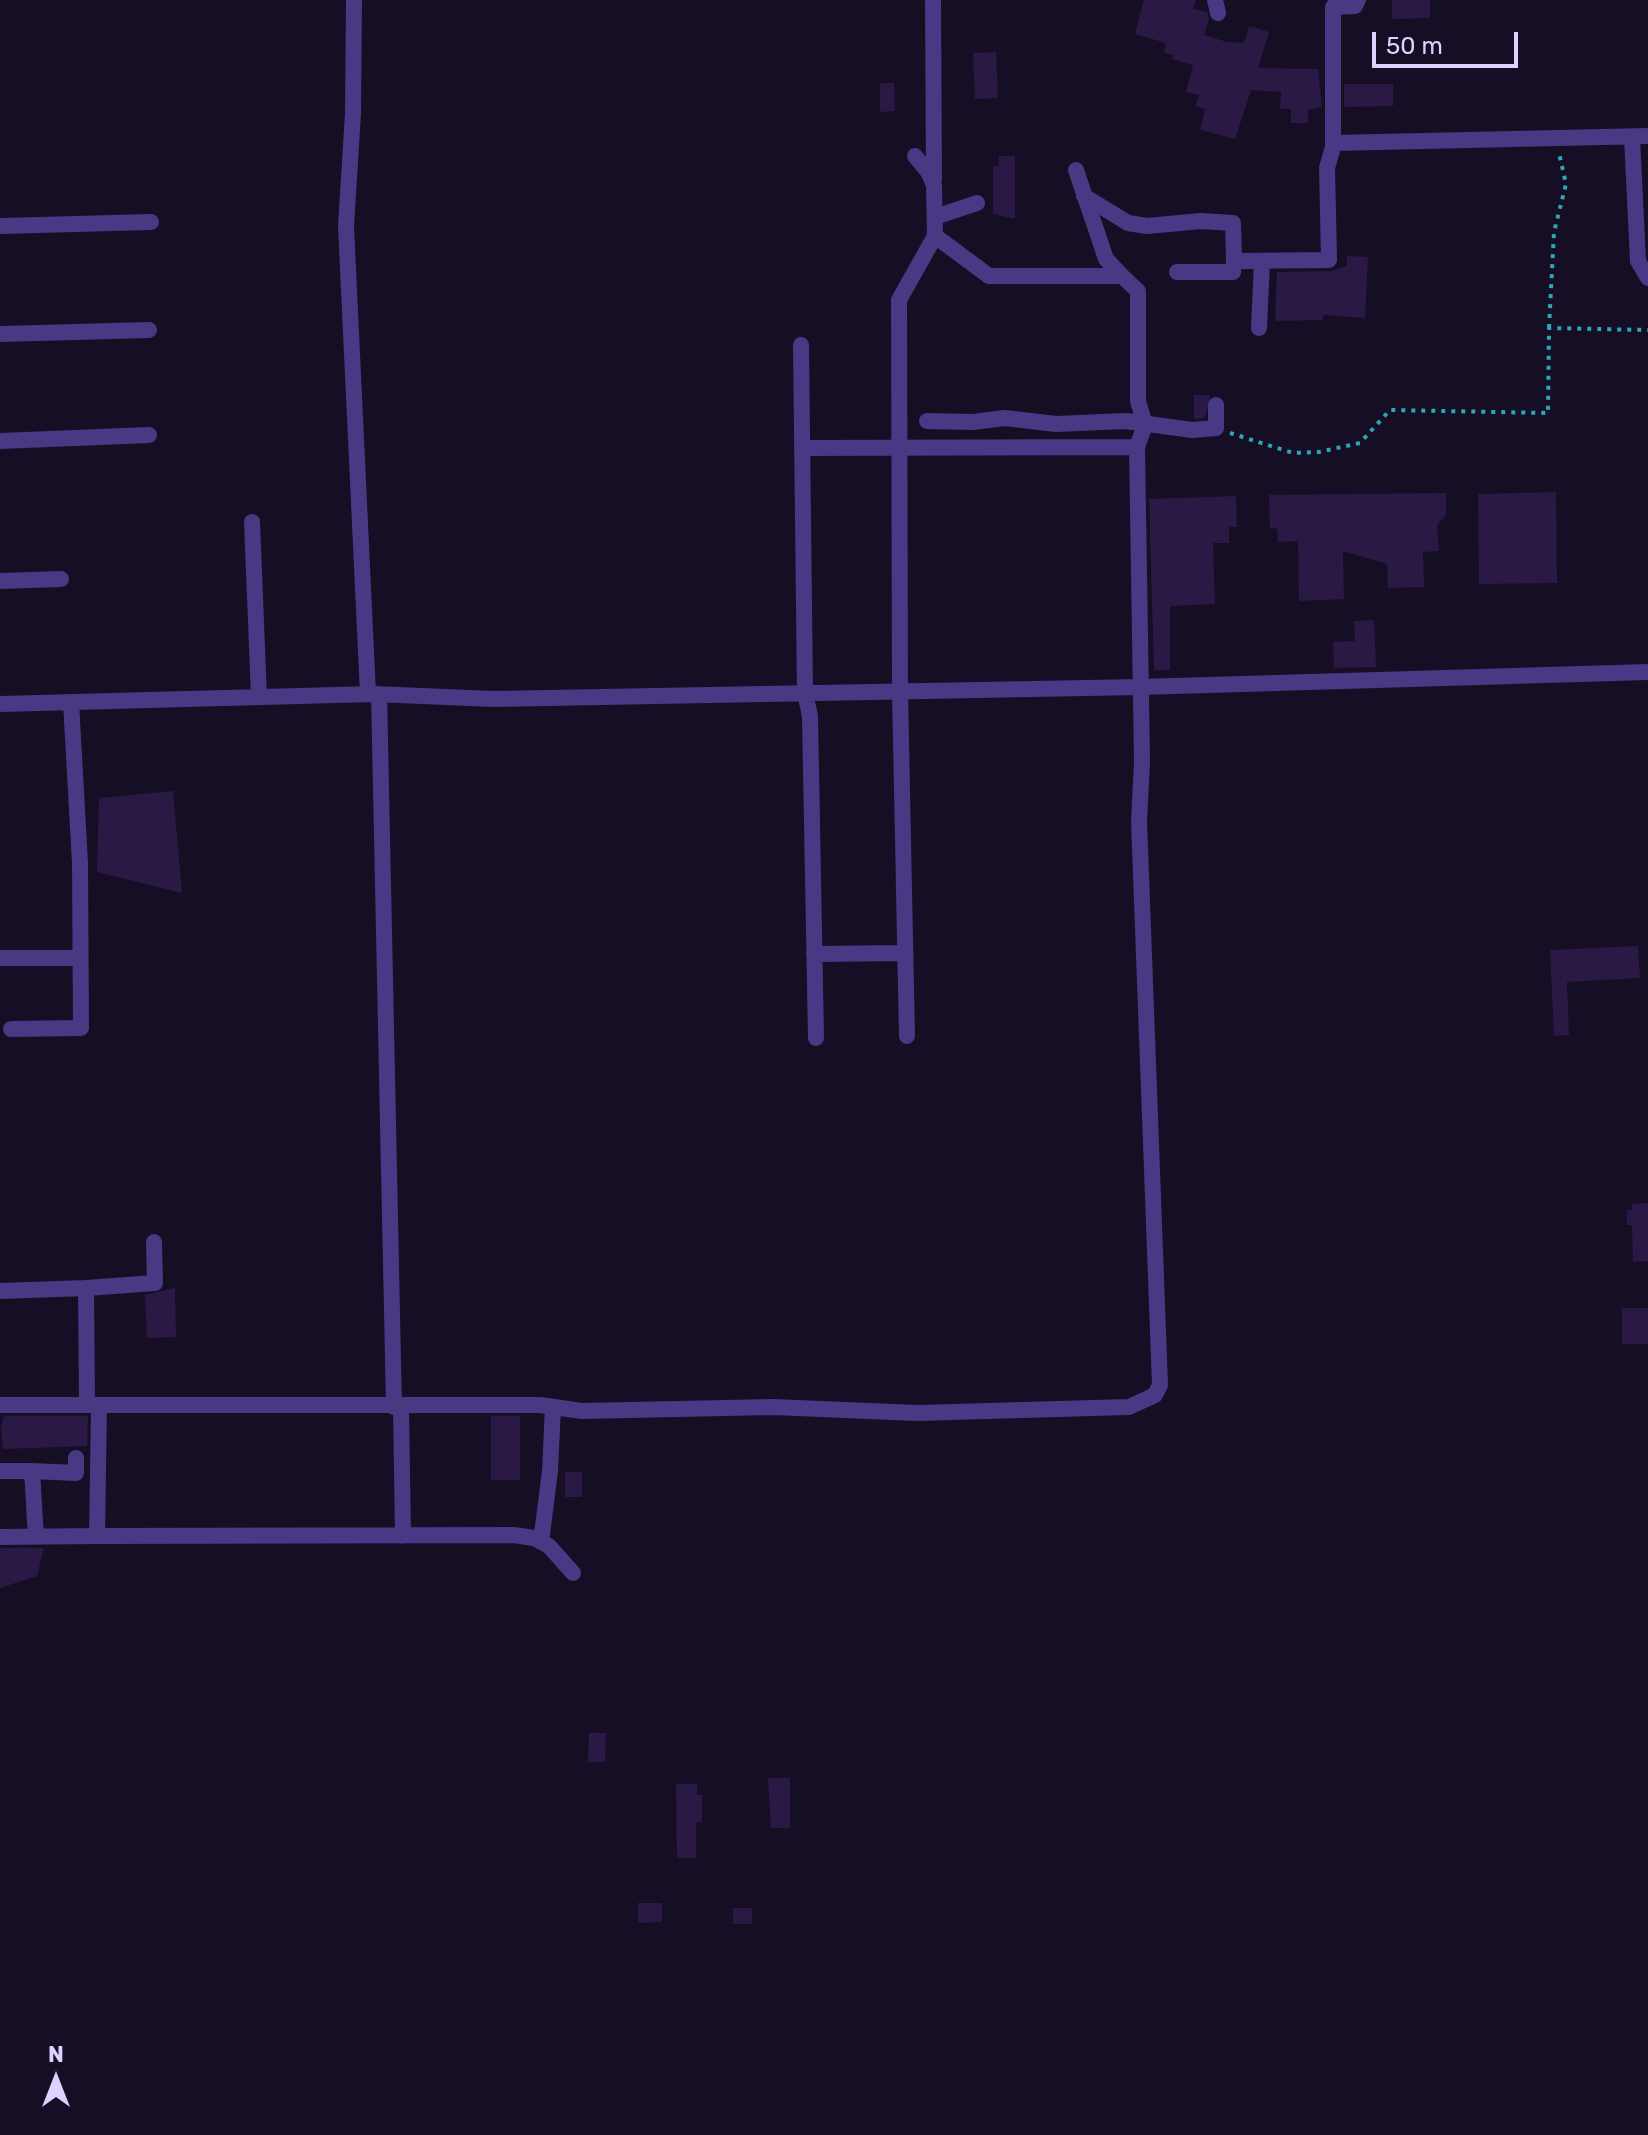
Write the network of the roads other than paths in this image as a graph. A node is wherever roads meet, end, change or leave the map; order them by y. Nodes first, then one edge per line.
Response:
1 (354, 0) edge
2 (933, 0) edge
3 (1358, 0) edge
4 (1640, 136) edge
5 (1333, 143) junction
6 (915, 156) dead end
7 (1076, 170) dead end
8 (934, 186) junction
9 (1084, 196) junction
10 (977, 203) dead end
11 (935, 217) junction
12 (151, 222) dead end
13 (0, 226) edge
14 (935, 236) junction
15 (1234, 261) junction
16 (1262, 261) junction
17 (1177, 272) dead end
18 (1122, 276) junction
19 (1648, 278) edge
20 (1259, 328) dead end
21 (149, 330) dead end
22 (0, 334) edge
23 (801, 345) dead end
24 (1216, 405) dead end
25 (927, 421) dead end
26 (1145, 425) junction
27 (149, 435) dead end
28 (0, 441) edge
29 (1137, 447) junction
30 (802, 448) junction
31 (899, 448) junction
32 (252, 522) dead end
33 (61, 579) dead end
34 (0, 581) edge
35 (1648, 672) edge
36 (1140, 687) junction
37 (900, 692) junction
38 (805, 693) junction
39 (374, 694) junction
40 (259, 697) junction
41 (71, 702) junction
42 (0, 704) edge
43 (905, 953) junction
44 (814, 954) junction
45 (0, 958) edge
46 (80, 958) junction
47 (11, 1029) dead end
48 (907, 1036) dead end
49 (816, 1038) dead end
50 (154, 1242) dead end
51 (86, 1288) junction
52 (0, 1291) edge
53 (0, 1405) edge
54 (93, 1405) junction
55 (398, 1407) junction
56 (553, 1407) junction
57 (76, 1458) dead end
58 (0, 1471) edge
59 (32, 1471) junction
60 (97, 1536) junction
61 (403, 1536) junction
62 (0, 1537) edge
63 (36, 1537) junction
64 (541, 1542) junction
65 (573, 1573) dead end

1 - 39 street
2 - 8 street
3 - 5 street
4 - 5 street
4 - 19 street
5 - 16 street
6 - 8 street
7 - 9 street
8 - 11 street
9 - 15 street
9 - 18 street
10 - 11 street
11 - 14 street
12 - 13 street
14 - 18 street
14 - 31 street
15 - 16 street
15 - 17 street
16 - 20 street
18 - 26 street
21 - 22 street
23 - 30 street
24 - 26 street
25 - 26 street
26 - 29 street
27 - 28 street
29 - 31 street
29 - 36 street
30 - 31 street
30 - 38 street
31 - 37 street
32 - 40 street
33 - 34 street
35 - 36 street
36 - 37 street
36 - 56 street
37 - 38 street
37 - 43 street
38 - 39 street
38 - 44 street
39 - 40 street
39 - 55 street
40 - 41 street
41 - 42 street
41 - 46 street
43 - 44 street
43 - 48 street
44 - 49 street
45 - 46 street
46 - 47 street
50 - 51 street
51 - 52 street
51 - 54 street
53 - 54 street
54 - 55 street
54 - 60 street
55 - 56 street
55 - 61 street
56 - 64 street
57 - 59 street
58 - 59 street
59 - 63 street
60 - 61 street
60 - 63 street
61 - 64 street
62 - 63 street
64 - 65 street

